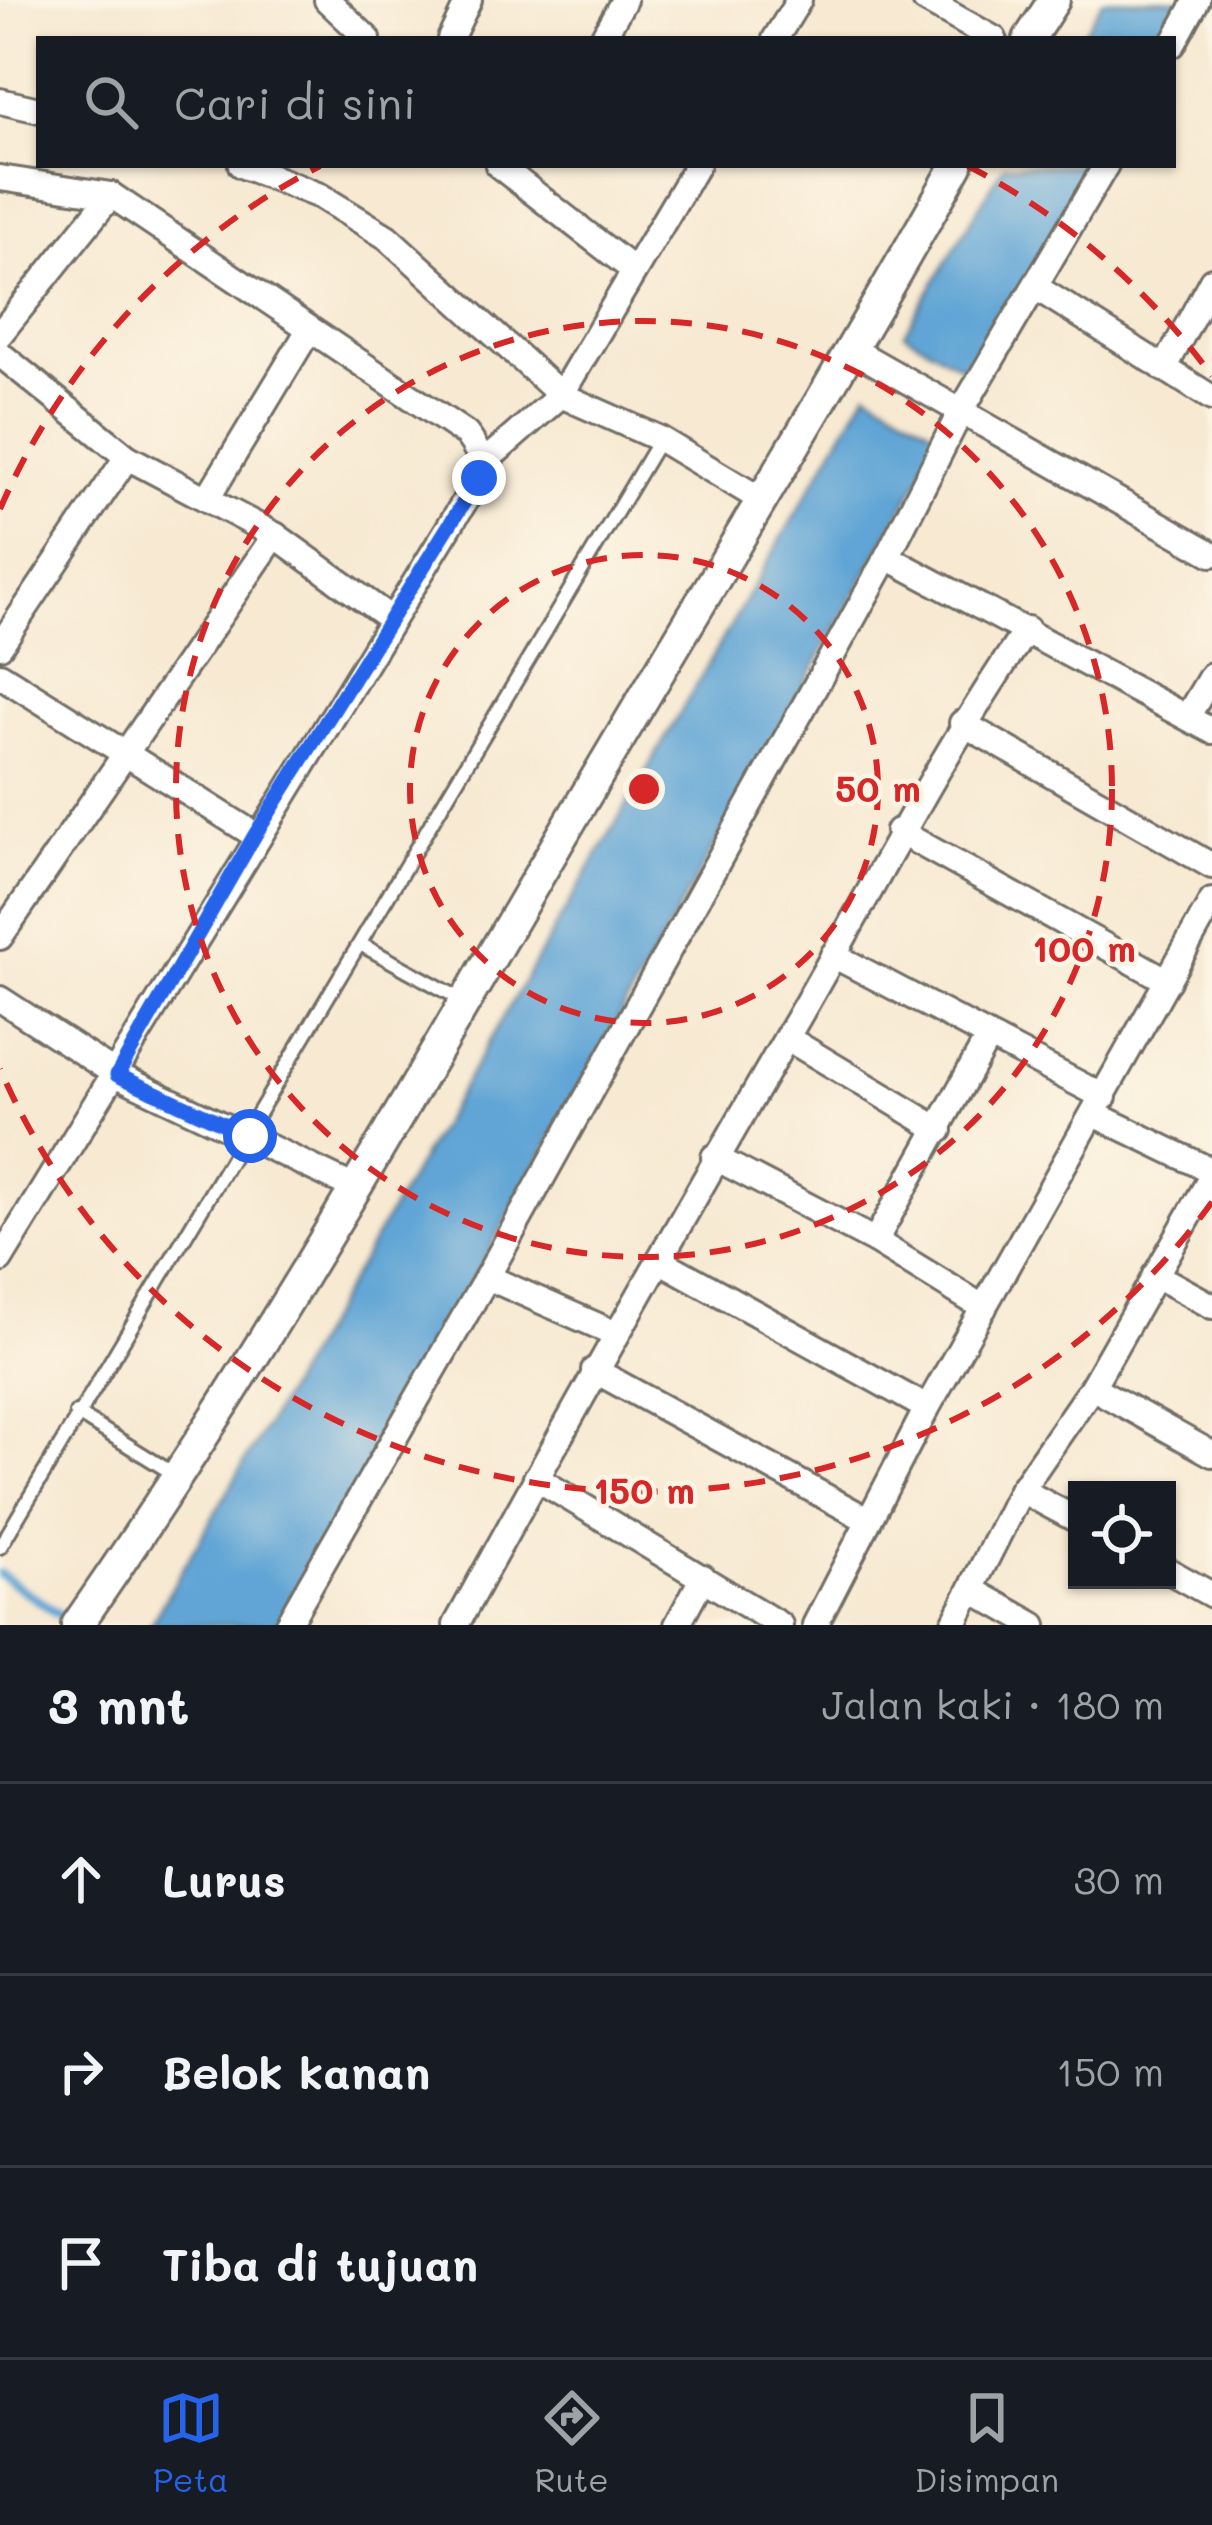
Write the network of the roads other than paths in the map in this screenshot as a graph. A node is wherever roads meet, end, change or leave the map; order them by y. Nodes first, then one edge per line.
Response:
1 (327, 0) edge
2 (469, 0) edge
3 (624, 0) edge
4 (799, 0) edge
5 (925, 0) edge
6 (1054, 0) edge
7 (1198, 0) edge
8 (365, 36) edge
9 (451, 36) edge
10 (604, 36) edge
11 (777, 36) edge
12 (989, 36) edge
13 (1030, 36) edge
14 (1176, 39) edge
15 (0, 101) edge
16 (36, 109) edge
17 (249, 168) edge
18 (695, 168) edge
19 (955, 168) edge
20 (1104, 168) edge
21 (525, 175) edge
22 (0, 178) edge
23 (111, 195) junction
24 (632, 268) junction
25 (1212, 280) edge
26 (1037, 288) junction
27 (309, 330) junction
28 (0, 334) edge
29 (853, 350) junction
30 (0, 355) edge
31 (1164, 369) junction
32 (561, 395) junction
33 (1212, 398) edge
34 (960, 413) junction
35 (660, 440) junction
36 (127, 457) junction
37 (481, 465) junction
38 (207, 499) junction
39 (760, 499) junction
40 (275, 536) junction
41 (1212, 554) edge
42 (887, 557) junction
43 (391, 619) junction
44 (1028, 629) junction
45 (0, 646) edge
46 (0, 675) edge
47 (1212, 675) edge
48 (1187, 717) junction
49 (962, 723) junction
50 (1212, 731) edge
51 (120, 755) junction
52 (898, 831) junction
53 (255, 835) junction
54 (1212, 866) edge
55 (1212, 901) edge
56 (0, 937) edge
57 (362, 945) junction
58 (833, 955) junction
59 (1168, 981) junction
60 (0, 999) edge
61 (465, 1001) junction
62 (787, 1038) junction
63 (988, 1038) junction
64 (117, 1075) junction
65 (1100, 1106) junction
66 (940, 1130) junction
67 (250, 1136) junction
68 (715, 1157) junction
69 (1212, 1174) edge
70 (355, 1189) junction
71 (875, 1241) junction
72 (0, 1260) edge
73 (658, 1260) junction
74 (1155, 1275) junction
75 (488, 1277) junction
76 (1212, 1306) edge
77 (984, 1308) junction
78 (614, 1333) junction
79 (595, 1370) junction
80 (1092, 1387) junction
81 (927, 1408) junction
82 (76, 1413) junction
83 (1212, 1454) edge
84 (175, 1474) junction
85 (536, 1478) junction
86 (1021, 1490) junction
87 (1068, 1515) edge
88 (868, 1520) junction
89 (0, 1546) edge
90 (1176, 1575) edge
91 (703, 1577) junction
92 (971, 1590) junction
93 (1212, 1595) edge
94 (86, 1613) edge
95 (287, 1625) edge
96 (456, 1625) edge
97 (677, 1625) edge
98 (780, 1625) edge
99 (815, 1625) edge
100 (952, 1625) edge
101 (1034, 1625) edge

1 - 8 street
2 - 9 street
3 - 10 street
4 - 11 street
5 - 12 street
6 - 13 street
7 - 14 street
15 - 16 street
17 - 32 street
18 - 24 street
19 - 29 street
20 - 26 street
21 - 24 street
22 - 23 street
23 - 27 street
23 - 28 street
24 - 32 street
25 - 31 street
26 - 31 street
26 - 34 street
27 - 37 street
27 - 38 street
29 - 34 street
29 - 39 street
30 - 36 street
31 - 33 street
32 - 35 street
32 - 37 street
34 - 41 street
34 - 42 street
35 - 39 street
35 - 57 lane
36 - 38 street
36 - 45 street
37 - 43 street
38 - 40 street
39 - 61 street
40 - 43 street
40 - 51 street
42 - 44 street
42 - 75 street
43 - 53 street
44 - 48 street
44 - 49 street
46 - 51 street
47 - 48 street
48 - 50 street
49 - 52 street
49 - 54 street
51 - 53 street
51 - 56 street
52 - 58 street
52 - 59 street
53 - 64 street
55 - 59 street
57 - 61 lane
57 - 67 lane
58 - 62 street
58 - 63 street
59 - 65 street
60 - 64 street
61 - 70 street
62 - 66 street
62 - 68 street
63 - 65 street
63 - 66 street
64 - 67 street
64 - 72 street
65 - 69 street
65 - 77 street
66 - 71 street
67 - 70 street
67 - 82 lane
68 - 71 street
68 - 73 street
69 - 74 street
70 - 84 street
71 - 77 street
73 - 78 street
73 - 81 street
74 - 76 street
74 - 80 street
75 - 78 street
75 - 95 street
77 - 81 street
78 - 79 street
79 - 85 street
79 - 88 street
80 - 83 street
80 - 86 street
81 - 88 street
82 - 84 lane
82 - 89 lane
84 - 94 street
85 - 91 street
85 - 96 street
86 - 87 street
86 - 92 street
88 - 99 street
90 - 93 street
91 - 97 street
91 - 98 street
92 - 100 street
92 - 101 street

